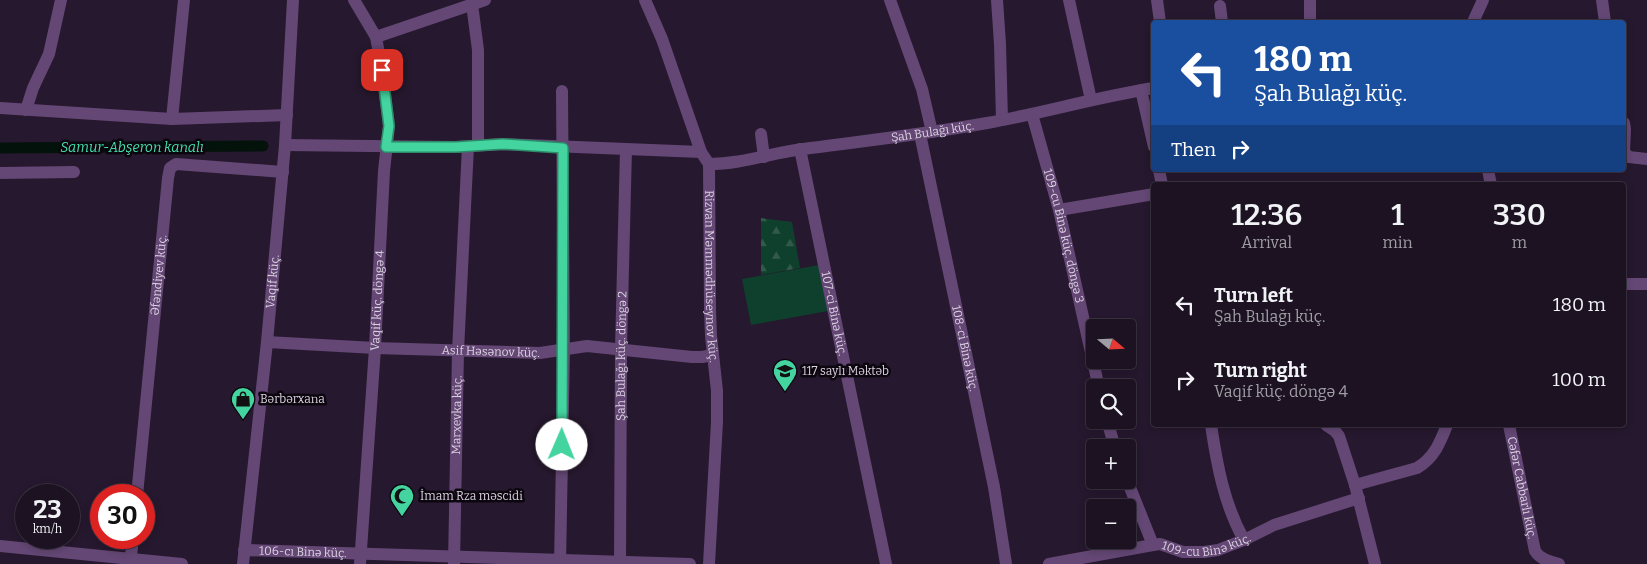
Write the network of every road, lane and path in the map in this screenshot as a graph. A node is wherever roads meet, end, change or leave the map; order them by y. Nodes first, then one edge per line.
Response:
1 (61, 0) edge
2 (184, 0) edge
3 (293, 0) edge
4 (354, 0) edge
5 (485, 0) edge
6 (645, 0) edge
7 (890, 0) edge
8 (997, 0) edge
9 (1069, 0) edge
10 (1157, 0) edge
11 (1310, 0) edge
12 (1602, 0) edge
13 (1481, 1) edge
14 (472, 4) junction
15 (1220, 6) dead end
16 (1160, 20) edge
17 (1222, 20) edge
18 (1310, 20) edge
19 (1474, 20) edge
20 (1605, 20) edge
21 (376, 37) junction
22 (1147, 89) edge
23 (562, 91) dead end
24 (1091, 100) junction
25 (0, 108) edge
26 (26, 110) junction
27 (1032, 114) junction
28 (287, 115) junction
29 (172, 119) junction
30 (1002, 120) junction
31 (1151, 122) edge
32 (926, 133) junction
33 (761, 134) dead end
34 (285, 145) junction
35 (473, 146) junction
36 (386, 147) junction
37 (563, 148) junction
38 (800, 149) junction
39 (626, 150) junction
40 (701, 152) junction
41 (1626, 153) edge
42 (764, 157) junction
43 (1647, 159) edge
44 (709, 164) junction
45 (74, 172) dead end
46 (283, 172) junction
47 (0, 174) edge
48 (1151, 195) edge
49 (1059, 210) junction
50 (1626, 284) edge
51 (1647, 284) edge
52 (267, 342) junction
53 (375, 348) junction
54 (621, 348) junction
55 (564, 350) junction
56 (458, 351) junction
57 (713, 355) junction
58 (1097, 379) edge
59 (1211, 427) edge
60 (1330, 427) edge
61 (1446, 427) edge
62 (1509, 427) edge
63 (138, 484) edge
64 (1355, 485) junction
65 (1131, 489) edge
66 (1359, 498) junction
67 (1244, 540) junction
68 (1153, 545) junction
69 (0, 546) edge
70 (244, 550) junction
71 (360, 558) edge
72 (454, 560) edge
73 (131, 561) edge
74 (560, 562) edge
75 (620, 562) edge
76 (182, 564) edge
77 (243, 564) edge
78 (690, 564) edge
79 (708, 564) edge
80 (886, 564) edge
81 (1006, 564) edge
82 (1049, 564) edge
83 (1375, 564) edge
84 (1559, 564) edge

1 - 26 street
2 - 29 street
3 - 28 street, Vaqif küç.
4 - 21 street
5 - 14 street
6 - 40 street
7 - 32 street, 108-ci Binə küç.
8 - 30 street
9 - 24 street
10 - 16 street
11 - 18 street
12 - 20 street
13 - 19 street
14 - 21 street
14 - 35 street, Marxevka küç.
15 - 17 street
21 - 36 street, Vaqif küç. döngə 4
22 - 24 street, Şah Bulağı küç.
22 - 31 street
23 - 37 street
24 - 27 street, Şah Bulağı küç.
25 - 26 street
26 - 29 street
27 - 30 street, Şah Bulağı küç.
27 - 49 street, 109-cu Binə küç. döngə 3
28 - 29 street
28 - 34 street, Vaqif küç.
30 - 32 street, Şah Bulağı küç.
32 - 38 street, Şah Bulağı küç.
32 - 81 street, 108-ci Binə küç.
33 - 42 street
34 - 36 street
34 - 46 street, Vaqif küç.
35 - 36 street
35 - 37 street
35 - 56 street, Marxevka küç.
36 - 53 street, Vaqif küç. döngə 4
37 - 39 street
37 - 55 street
38 - 42 street, Şah Bulağı küç.
38 - 80 street, 107-ci Binə küç.
39 - 40 street
39 - 54 street, Şah Bulağı küç. döngə 2
40 - 44 street
41 - 43 street
42 - 44 street, Şah Bulağı küç.
44 - 57 street, Rizvan Məmmədhüseynov küç.
45 - 47 street
46 - 52 street, Vaqif küç.
46 - 63 street, Əfəndiyev küç.
48 - 49 street
49 - 58 street, 109-cu Binə küç. döngə 3
50 - 51 street
52 - 53 street, Asif Həsənov küç.
52 - 70 street, Vaqif küç.
53 - 56 street, Asif Həsənov küç.
53 - 71 street, Vaqif küç. döngə 4
54 - 55 street, Asif Həsənov küç.
54 - 57 street, Asif Həsənov küç.
54 - 75 street, Şah Bulağı küç. döngə 2
55 - 56 street, Asif Həsənov küç.
55 - 74 street
56 - 72 street, Marxevka küç.
57 - 79 street, Rizvan Məmmədhüseynov küç.
59 - 67 street
60 - 64 street
61 - 64 street
62 - 84 street, Cəfər Cabbarlı küç.
64 - 66 street
65 - 68 street
66 - 67 street, 109-cu Binə küç.
66 - 83 street
67 - 68 street, 109-cu Binə küç.
68 - 82 street, 109-cu Binə küç.
69 - 73 street
70 - 71 street, 106-cı Binə küç.
70 - 77 street, Vaqif küç.
71 - 72 street, 106-cı Binə küç.
72 - 74 street, 106-cı Binə küç.
73 - 76 street
74 - 75 street, 106-cı Binə küç.
75 - 78 street, 106-cı Binə küç.

